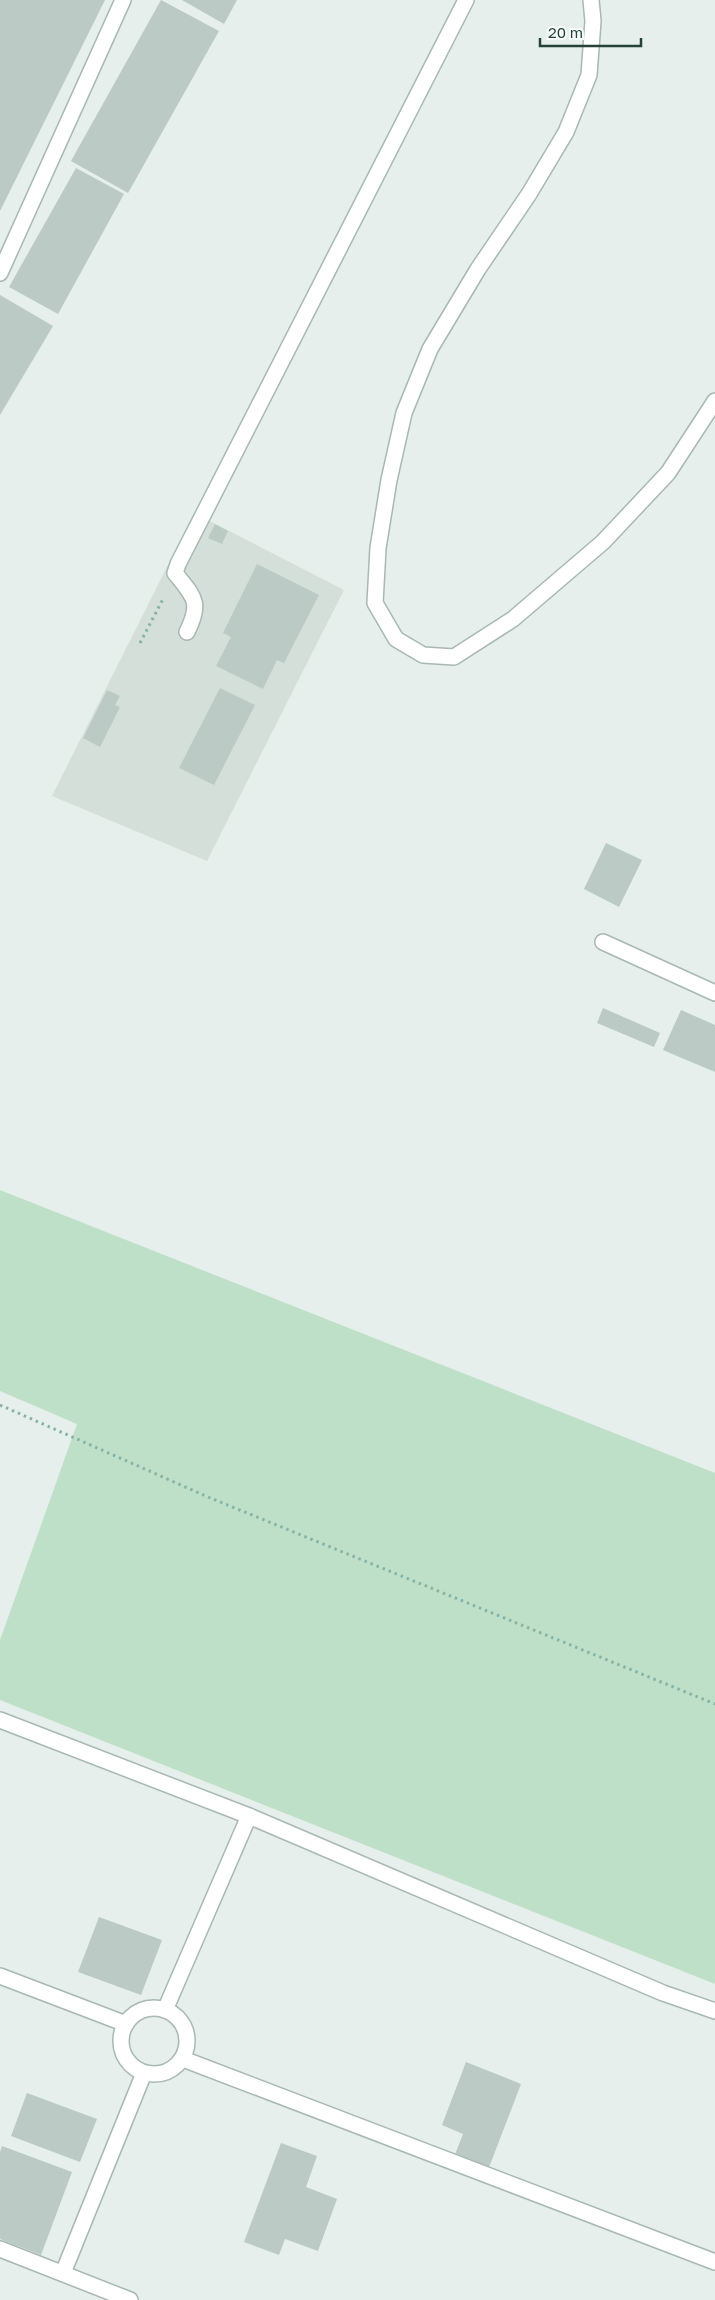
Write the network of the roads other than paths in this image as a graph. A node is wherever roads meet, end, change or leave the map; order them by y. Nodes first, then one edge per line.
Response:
1 (123, 0) edge
2 (466, 0) edge
3 (591, 0) edge
4 (0, 273) edge
5 (715, 401) edge
6 (187, 632) dead end
7 (603, 942) dead end
8 (715, 993) edge
9 (0, 1720) edge
10 (249, 1816) junction
11 (0, 1976) edge
12 (165, 2010) junction
13 (715, 2012) edge
14 (126, 2024) junction
15 (183, 2058) junction
16 (144, 2073) junction
17 (0, 2248) edge
18 (715, 2262) edge
19 (63, 2273) junction
20 (130, 2300) edge

1 - 4 street
2 - 6 street
3 - 5 street
7 - 8 street
9 - 10 street
10 - 12 street
10 - 13 street
11 - 14 street
12 - 14 street
12 - 15 street
14 - 16 street
15 - 16 street
15 - 18 street
16 - 19 street
17 - 19 street
19 - 20 street

